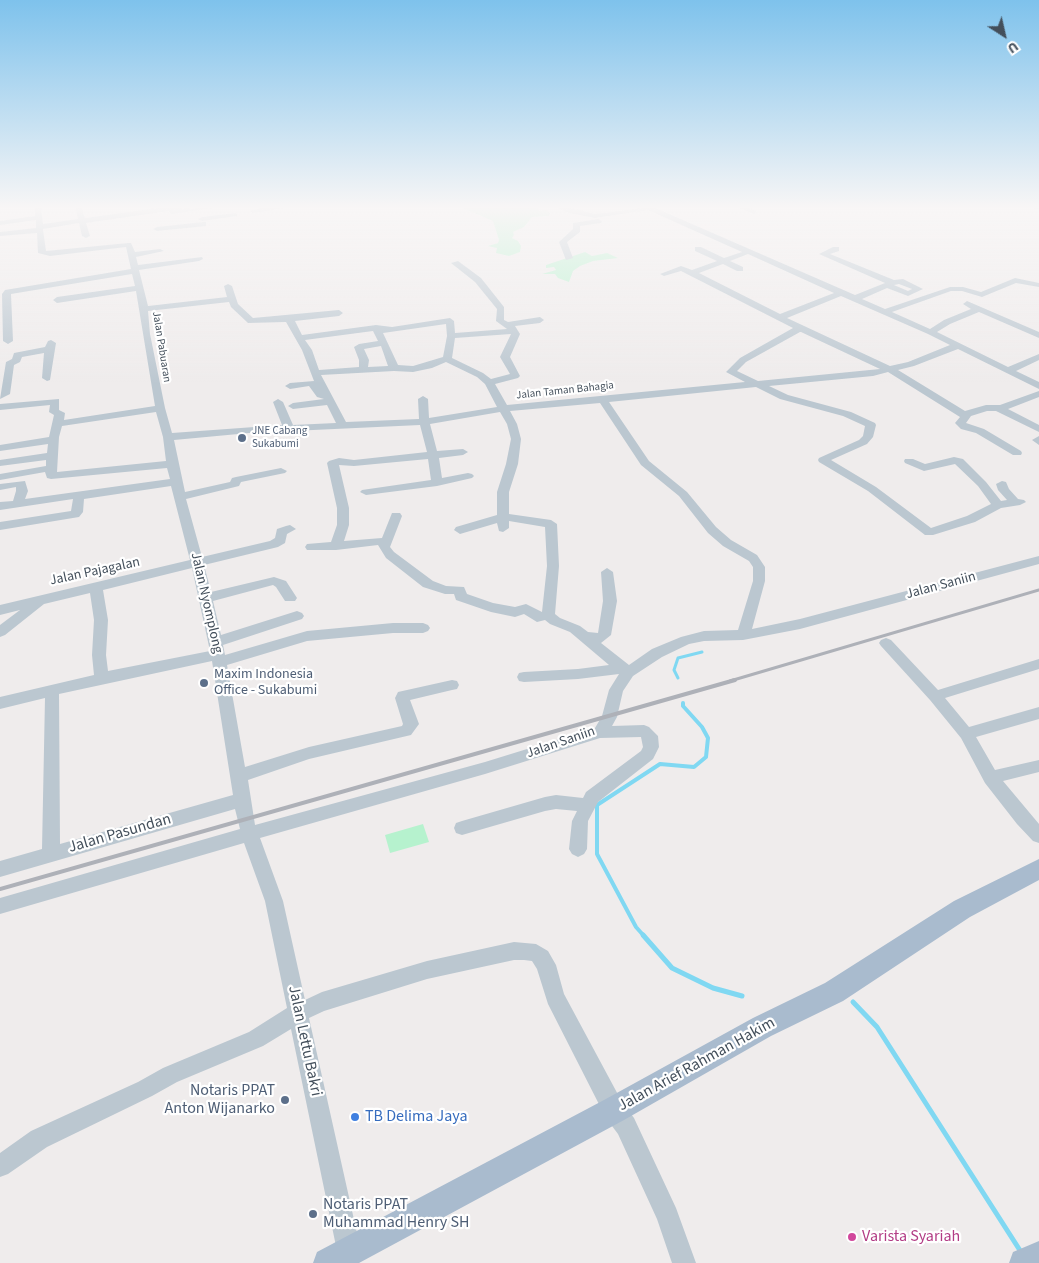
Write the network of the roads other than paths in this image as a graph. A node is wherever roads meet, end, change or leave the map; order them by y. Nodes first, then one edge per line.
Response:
1 (125, 266) edge
2 (134, 266) edge
3 (459, 266) edge
4 (709, 266) edge
5 (713, 266) edge
6 (733, 266) edge
7 (784, 266) edge
8 (853, 266) edge
9 (886, 268) dead end
10 (740, 269) dead end
11 (692, 273) junction
12 (728, 273) dead end
13 (664, 274) dead end
14 (871, 274) junction
15 (909, 277) dead end
16 (893, 283) junction
17 (1039, 285) edge
18 (228, 286) dead end
19 (138, 288) junction
20 (843, 292) junction
21 (856, 298) junction
22 (232, 299) junction
23 (57, 300) dead end
24 (967, 304) dead end
25 (144, 309) junction
26 (978, 309) junction
27 (886, 311) junction
28 (339, 313) dead end
29 (780, 317) junction
30 (290, 318) junction
31 (540, 320) dead end
32 (506, 325) junction
33 (800, 328) junction
34 (378, 330) junction
35 (514, 331) junction
36 (931, 332) junction
37 (1039, 335) edge
38 (451, 336) junction
39 (300, 338) junction
40 (8, 341) dead end
41 (384, 343) junction
42 (959, 345) junction
43 (17, 355) junction
44 (1039, 357) edge
45 (0, 358) edge
46 (447, 359) junction
47 (394, 368) junction
48 (890, 369) junction
49 (363, 370) junction
50 (1010, 370) junction
51 (315, 373) junction
52 (47, 378) dead end
53 (488, 382) junction
54 (755, 384) junction
55 (290, 386) dead end
56 (1039, 386) edge
57 (1039, 394) edge
58 (0, 396) edge
59 (423, 399) dead end
60 (603, 400) junction
61 (278, 402) dead end
62 (327, 402) junction
63 (293, 406) dead end
64 (0, 407) edge
65 (160, 408) junction
66 (998, 408) junction
67 (502, 409) junction
68 (966, 415) junction
69 (424, 422) junction
70 (58, 424) junction
71 (341, 427) junction
72 (1039, 429) edge
73 (289, 430) junction
74 (168, 438) junction
75 (53, 440) junction
76 (0, 448) edge
77 (463, 452) dead end
78 (1017, 454) dead end
79 (52, 456) junction
80 (434, 456) junction
81 (909, 461) dead end
82 (0, 463) edge
83 (173, 464) junction
84 (281, 471) dead end
85 (51, 472) junction
86 (468, 476) dead end
87 (0, 477) edge
88 (176, 482) junction
89 (21, 483) junction
90 (437, 483) junction
91 (1002, 484) dead end
92 (0, 487) edge
93 (366, 492) dead end
94 (79, 496) junction
95 (180, 497) junction
96 (18, 503) junction
97 (998, 505) junction
98 (0, 506) edge
99 (396, 516) dead end
100 (504, 522) junction
101 (0, 526) edge
102 (290, 529) dead end
103 (460, 530) dead end
104 (386, 541) junction
105 (336, 546) junction
106 (311, 547) dead end
107 (1039, 560) edge
108 (197, 562) junction
109 (607, 572) dead end
110 (96, 589) junction
111 (44, 598) junction
112 (206, 598) junction
113 (290, 598) dead end
114 (0, 610) edge
115 (548, 615) junction
116 (297, 616) dead end
117 (423, 628) dead end
118 (0, 632) edge
119 (743, 635) junction
120 (584, 637) junction
121 (886, 643) dead end
122 (218, 653) junction
123 (1039, 664) edge
124 (626, 670) junction
125 (524, 677) dead end
126 (102, 678) junction
127 (452, 685) dead end
128 (52, 692) junction
129 (935, 696) junction
130 (0, 704) edge
131 (1039, 713) edge
132 (600, 732) junction
133 (966, 734) junction
134 (1039, 766) edge
135 (239, 776) junction
136 (991, 778) junction
137 (241, 800) junction
138 (586, 805) junction
139 (462, 828) dead end
140 (249, 834) junction
141 (1039, 836) edge
142 (578, 849) dead end
143 (51, 854) junction
144 (0, 868) edge
145 (1039, 869) edge
146 (0, 906) edge
147 (298, 1013) junction
148 (614, 1110) junction
149 (0, 1166) edge
150 (1039, 1256) edge
151 (339, 1257) edge
152 (684, 1263) edge
153 (1024, 1263) edge

1 - 40 street
2 - 19 street, Jalan Pabuaran
3 - 32 street
4 - 11 street
5 - 12 street
6 - 10 street
7 - 20 street
8 - 14 street
9 - 14 street
11 - 13 street
11 - 29 street
14 - 16 street
15 - 16 street
16 - 21 street
17 - 27 street
18 - 22 street
19 - 23 street
19 - 25 street, Jalan Pabuaran
20 - 21 street
20 - 29 street
21 - 27 street
22 - 25 street
22 - 30 street
24 - 26 street
25 - 65 street, Jalan Pabuaran
26 - 36 street
26 - 37 street
27 - 36 street
28 - 30 street
29 - 33 street
30 - 39 street
31 - 32 street
32 - 35 street
33 - 48 street
33 - 54 street
34 - 38 street
34 - 39 street
34 - 41 street
35 - 38 street
35 - 53 street
36 - 42 street
38 - 46 street
39 - 51 street
41 - 47 street
41 - 49 street
42 - 48 street, Jalan Taman Bahagia
42 - 50 street
43 - 45 street
43 - 52 street
43 - 58 street
44 - 50 street
46 - 47 street
46 - 53 street
47 - 49 street
48 - 54 street, Jalan Taman Bahagia
48 - 68 street
49 - 51 street
50 - 56 street
51 - 71 street
53 - 67 street
54 - 60 street, Jalan Taman Bahagia
54 - 97 street
55 - 62 street
57 - 66 street
58 - 64 street
59 - 69 street
60 - 67 street, Jalan Taman Bahagia
60 - 119 street
61 - 73 street
62 - 63 street
62 - 71 street
64 - 70 street
65 - 70 street
65 - 74 street, Jalan Pabuaran
66 - 68 street
66 - 72 street
67 - 69 street, Jalan Taman Bahagia
67 - 100 street
68 - 78 street
69 - 71 street, Jalan Taman Bahagia
69 - 80 street
70 - 75 street
71 - 73 street, Jalan Taman Bahagia
73 - 74 street, Jalan Taman Bahagia
74 - 83 street, Jalan Nyomplong
75 - 76 street
75 - 79 street
77 - 80 street
79 - 82 street
79 - 85 street
80 - 90 street
80 - 105 street
81 - 97 street
83 - 85 street
83 - 88 street, Jalan Nyomplong
84 - 95 street
85 - 87 street
85 - 89 street
86 - 90 street
88 - 94 street
88 - 95 street, Jalan Nyomplong
89 - 92 street
89 - 96 street
90 - 93 street
91 - 97 street
94 - 96 street
94 - 101 street
95 - 108 street, Jalan Nyomplong
96 - 98 street
99 - 104 street
100 - 103 street
100 - 115 street
102 - 108 street, Jalan Pajagalan
104 - 105 street
104 - 115 street
105 - 106 street
107 - 119 street, Jalan Saniin
108 - 110 street, Jalan Pajagalan
108 - 112 street, Jalan Nyomplong
109 - 120 street
110 - 111 street, Jalan Pajagalan
110 - 126 street
111 - 114 street, Jalan Pajagalan
111 - 118 street
112 - 113 street
112 - 122 street, Jalan Nyomplong
115 - 120 street
116 - 122 street
117 - 122 street
119 - 124 street, Jalan Saniin
120 - 124 street
121 - 129 street
122 - 126 street
122 - 135 street, Jalan Nyomplong
123 - 129 street
124 - 125 street
124 - 132 street, Jalan Saniin
126 - 128 street
127 - 135 street
128 - 130 street
128 - 143 street
129 - 133 street
131 - 133 street
132 - 138 street
132 - 140 street, Jalan Saniin
133 - 136 street
134 - 136 street
135 - 137 street, Jalan Nyomplong
136 - 141 street
137 - 140 street, Jalan Lettu Bakri
137 - 143 street, Jalan Pasundan
138 - 139 street
138 - 142 street
140 - 146 street
140 - 147 street, Jalan Lettu Bakri
143 - 144 street, Jalan Pasundan
145 - 148 main road, Jalan Arief Rahman Hakim
147 - 148 street
147 - 149 street
147 - 151 street, Jalan Lettu Bakri
148 - 151 main road, Jalan Arief Rahman Hakim
148 - 152 street
150 - 153 main road

